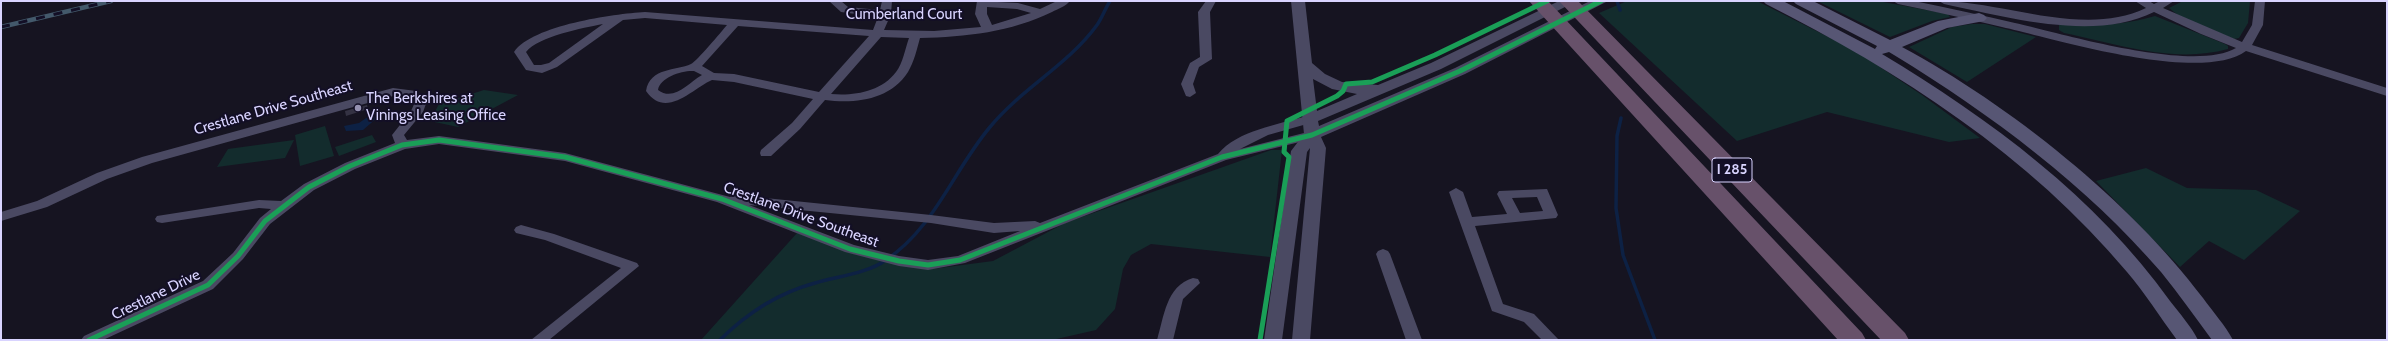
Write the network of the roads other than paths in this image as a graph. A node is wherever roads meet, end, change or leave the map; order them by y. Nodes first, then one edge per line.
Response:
1 (834, 1) edge
2 (886, 1) edge
3 (1065, 1) edge
4 (1211, 1) edge
5 (1298, 1) edge
6 (1538, 1) edge
7 (1569, 1) edge
8 (1601, 1) edge
9 (1771, 1) edge
10 (1801, 1) edge
11 (1898, 1) edge
12 (1944, 1) edge
13 (2140, 1) edge
14 (2169, 1) edge
15 (2260, 1) edge
16 (982, 2) edge
17 (2155, 9) junction
18 (1041, 13) junction
19 (885, 14) junction
20 (620, 17) junction
21 (1979, 18) junction
22 (736, 22) junction
23 (988, 29) junction
24 (877, 34) junction
25 (916, 34) junction
26 (1891, 46) junction
27 (2244, 47) junction
28 (1873, 53) junction
29 (1304, 64) junction
30 (695, 68) junction
31 (712, 76) junction
32 (1388, 87) junction
33 (2387, 92) edge
34 (1190, 93) dead end
35 (823, 96) junction
36 (1311, 127) junction
37 (402, 145) junction
38 (766, 153) dead end
39 (1456, 192) dead end
40 (722, 199) junction
41 (284, 205) junction
42 (1, 217) edge
43 (1069, 218) junction
44 (1514, 218) dead end
45 (162, 219) dead end
46 (1467, 222) junction
47 (521, 230) dead end
48 (1799, 239) junction
49 (1383, 254) dead end
50 (1193, 283) dead end
51 (1818, 302) junction
52 (90, 340) edge
53 (539, 340) edge
54 (1165, 340) edge
55 (1273, 340) edge
56 (1301, 340) edge
57 (1414, 340) edge
58 (1551, 340) edge
59 (1846, 340) edge
60 (1853, 340) edge
61 (1896, 340) edge
62 (1909, 340) edge
63 (2188, 340) edge
64 (2223, 340) edge

1 - 19 street
2 - 19 street
3 - 18 street, Cumberland Court
4 - 34 street
5 - 29 street
6 - 51 highway, I 285
7 - 32 street
7 - 48 highway, I 285
8 - 36 street
9 - 28 main road
10 - 26 main road
11 - 21 street
12 - 17 street
13 - 17 street
14 - 17 street
15 - 27 street
16 - 18 street
16 - 23 street
17 - 27 street
18 - 23 street, Cumberland Court
19 - 24 street
20 - 20 street, Cumberland Court
20 - 22 street, Cumberland Court
21 - 26 main road
21 - 27 street
22 - 24 street, Cumberland Court
22 - 30 street
23 - 25 street, Cumberland Court
24 - 25 street, Cumberland Court
24 - 35 street
25 - 35 street
26 - 28 main road
26 - 64 main road
27 - 33 street
28 - 63 main road
29 - 32 street
29 - 36 street
30 - 31 street
30 - 31 street
31 - 35 street
32 - 36 street
35 - 38 street
36 - 43 street
36 - 55 street
36 - 56 street
37 - 40 street, Crestlane Drive Southeast
37 - 41 street, Crestlane Drive
37 - 42 street, Crestlane Drive Southeast
39 - 46 street
40 - 43 street, Crestlane Drive Southeast
40 - 43 street, Crestlane Drive Southeast
41 - 45 street
41 - 52 street, Crestlane Drive
44 - 46 street
46 - 58 street
47 - 53 street
48 - 61 highway, I 285
48 - 62 highway
49 - 57 street
50 - 54 street
51 - 59 highway
51 - 60 highway, I 285

